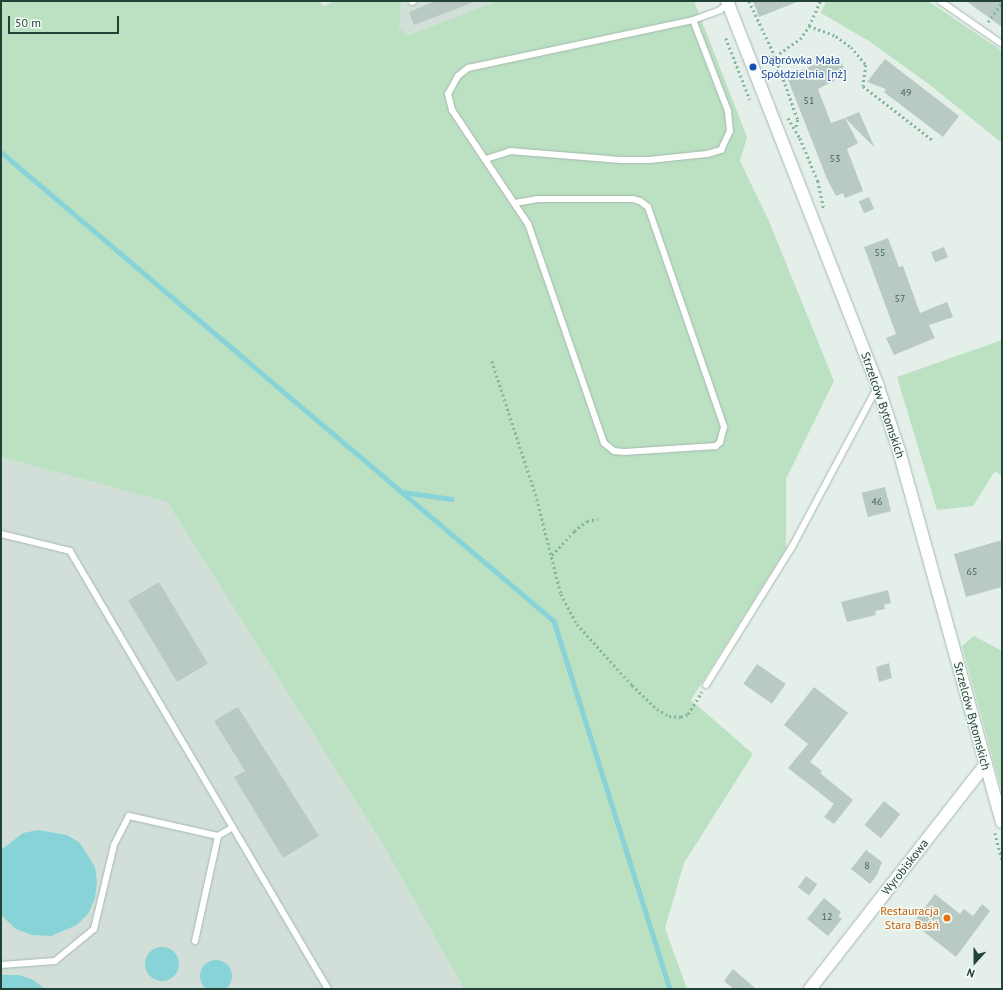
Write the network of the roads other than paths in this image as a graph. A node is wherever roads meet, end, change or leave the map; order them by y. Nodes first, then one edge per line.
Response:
1 (940, 1) edge
2 (727, 2) edge
3 (693, 20) junction
4 (1002, 44) edge
5 (486, 159) junction
6 (515, 203) junction
7 (878, 387) junction
8 (1, 534) edge
9 (706, 685) road end
10 (986, 764) junction
11 (998, 826) edge
12 (232, 827) junction
13 (218, 836) junction
14 (195, 941) dead end
15 (1, 965) edge
16 (328, 989) edge
17 (810, 989) edge

1 - 4 lane
2 - 3 lane
2 - 7 street, Strzelców Bytomskich
3 - 5 lane
3 - 5 lane
5 - 6 lane
6 - 6 lane
7 - 9 lane
7 - 10 street, Strzelców Bytomskich
8 - 12 lane
10 - 11 street, Strzelców Bytomskich
10 - 17 street, Wyrobiskowa
12 - 13 lane
12 - 16 lane
13 - 14 lane
13 - 15 lane

